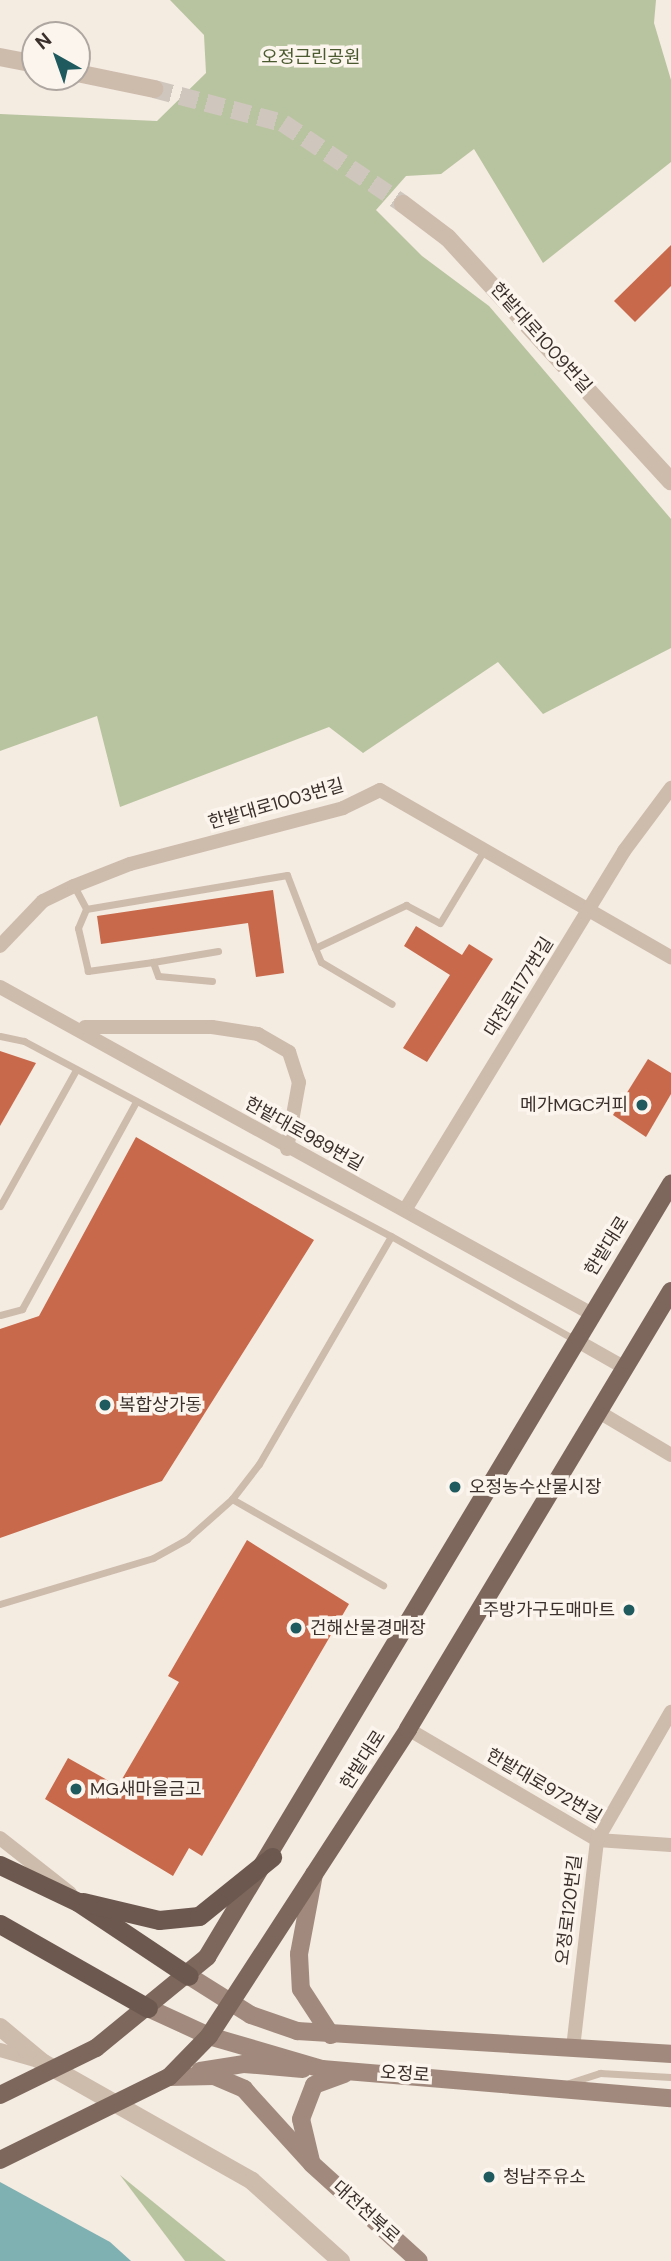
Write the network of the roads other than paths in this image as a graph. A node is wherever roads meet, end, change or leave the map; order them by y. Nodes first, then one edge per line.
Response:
1 (0, 57) edge
2 (21, 61) edge
3 (91, 76) edge
4 (155, 89) tunnel mouth
5 (403, 204) tunnel mouth
6 (671, 481) edge
7 (671, 788) edge
8 (484, 850) junction
9 (74, 886) junction
10 (86, 909) junction
11 (589, 911) junction
12 (0, 946) edge
13 (314, 948) junction
14 (218, 951) dead end
15 (671, 957) edge
16 (153, 962) junction
17 (212, 981) dead end
18 (0, 987) edge
19 (392, 1004) dead end
20 (80, 1027) junction
21 (0, 1036) edge
22 (76, 1070) junction
23 (136, 1102) junction
24 (287, 1149) junction
25 (671, 1184) edge
26 (0, 1206) edge
27 (405, 1210) junction
28 (391, 1236) junction
29 (671, 1291) edge
30 (590, 1313) junction
31 (0, 1315) edge
32 (574, 1339) junction
33 (625, 1368) junction
34 (599, 1412) junction
35 (671, 1455) edge
36 (232, 1499) junction
37 (383, 1585) dead end
38 (0, 1604) edge
39 (671, 1712) edge
40 (408, 1728) junction
41 (0, 1838) edge
42 (597, 1840) junction
43 (671, 1845) edge
44 (272, 1857) junction
45 (0, 1865) edge
46 (314, 1874) junction
47 (78, 1902) junction
48 (0, 1924) edge
49 (189, 1976) junction
50 (231, 2002) junction
51 (148, 2008) junction
52 (0, 2027) edge
53 (331, 2035) junction
54 (209, 2036) junction
55 (573, 2048) junction
56 (0, 2050) edge
57 (671, 2054) edge
58 (42, 2062) junction
59 (322, 2068) junction
60 (377, 2072) junction
61 (169, 2077) junction
62 (671, 2077) edge
63 (561, 2086) junction
64 (0, 2095) edge
65 (671, 2098) edge
66 (0, 2160) edge
67 (312, 2164) junction
68 (341, 2261) edge
69 (419, 2261) edge

1 - 2 street
3 - 4 street
5 - 6 street, 한밭대로1009번길
7 - 11 street, 대전로1177번길
8 - 9 street, 한밭대로1003번길
8 - 11 street, 한밭대로1003번길
8 - 13 lane
9 - 10 lane
9 - 12 street, 한밭대로1003번길
10 - 13 lane
10 - 16 lane
11 - 15 street, 한밭대로1003번길
11 - 27 street, 대전로1177번길
13 - 19 lane
14 - 16 lane
16 - 17 lane
18 - 20 street, 한밭대로989번길
20 - 24 street, 한밭대로989번길
20 - 24 street
21 - 22 lane
22 - 23 lane
22 - 26 lane
23 - 28 lane
23 - 31 lane
24 - 27 street, 한밭대로989번길
25 - 30 main road, 한밭대로
27 - 30 street, 한밭대로989번길
28 - 32 lane
28 - 36 lane
29 - 33 main road, 한밭대로
30 - 32 main road, 한밭대로
32 - 33 street
32 - 44 main road, 한밭대로
33 - 34 main road, 한밭대로
34 - 35 street
34 - 40 main road, 한밭대로
36 - 37 lane
36 - 38 lane
39 - 42 street, 오정로120번길
40 - 42 street, 한밭대로972번길
40 - 46 main road, 한밭대로
41 - 47 street
42 - 43 street, 한밭대로972번길
42 - 55 street, 오정로120번길
44 - 47 highway
44 - 49 main road, 한밭대로
45 - 47 highway
46 - 50 main road, 한밭대로
46 - 53 main road
47 - 49 highway
48 - 51 highway
49 - 50 main road, 오정로
49 - 51 main road, 한밭대로
50 - 53 main road, 오정로
50 - 54 main road, 한밭대로
51 - 54 main road, 오정로
51 - 64 main road, 한밭대로
52 - 58 street
53 - 55 main road, 오정로
54 - 59 main road, 오정로
54 - 61 main road, 한밭대로
55 - 57 main road, 오정로
56 - 58 street
58 - 68 street
59 - 60 main road, 오정로
59 - 61 main road
60 - 63 main road, 오정로
60 - 67 main road
61 - 66 main road, 한밭대로
61 - 67 main road, 대전천북로
62 - 63 lane
63 - 65 main road, 오정로
67 - 69 main road, 대전천북로

